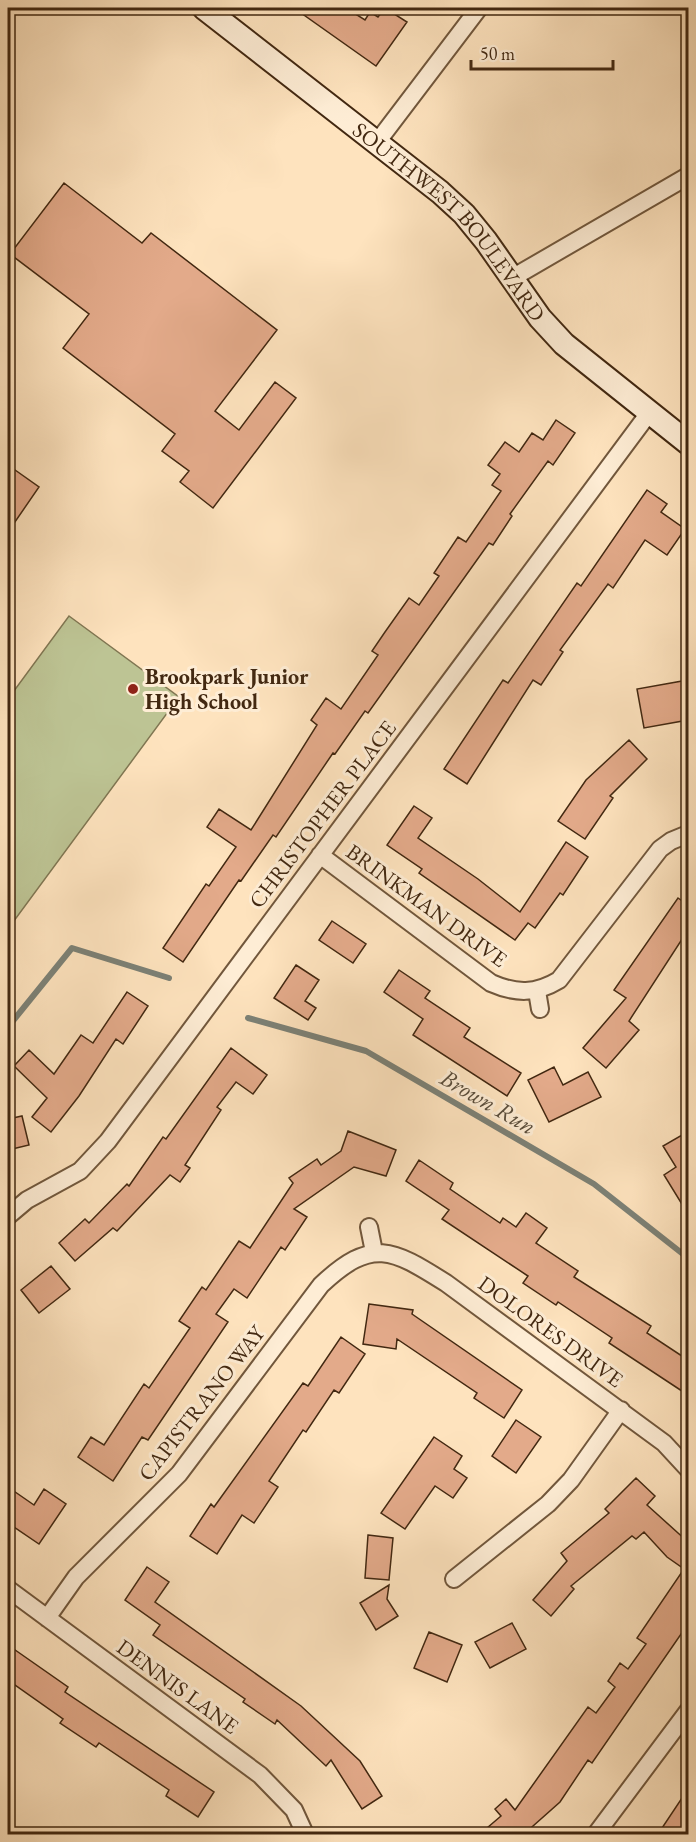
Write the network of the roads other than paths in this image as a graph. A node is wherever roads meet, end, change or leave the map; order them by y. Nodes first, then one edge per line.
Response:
1 (204, 8) edge
2 (479, 8) edge
3 (378, 141) junction
4 (688, 176) edge
5 (512, 278) junction
6 (649, 413) junction
7 (688, 443) edge
8 (688, 834) edge
9 (320, 855) junction
10 (537, 991) junction
11 (540, 1009) dead end
12 (8, 1216) edge
13 (369, 1227) dead end
14 (374, 1252) junction
15 (621, 1410) junction
16 (688, 1469) edge
17 (454, 1579) dead end
18 (8, 1589) edge
19 (47, 1618) junction
20 (688, 1711) edge
21 (305, 1834) edge
22 (596, 1834) edge

1 - 3 street, SOUTHWEST BOULEVARD
2 - 3 street
3 - 5 street, SOUTHWEST BOULEVARD
4 - 5 street
5 - 6 street, SOUTHWEST BOULEVARD
6 - 7 street, SOUTHWEST BOULEVARD
6 - 9 street, CHRISTOPHER PLACE
8 - 10 street
9 - 10 street, BRINKMAN DRIVE
9 - 12 street, CHRISTOPHER PLACE
10 - 11 street
13 - 14 street
14 - 15 street, DOLORES DRIVE
14 - 19 street, CAPISTRANO WAY
15 - 16 street, DOLORES DRIVE
15 - 17 street
18 - 19 street, DENNIS LANE
19 - 21 street, DENNIS LANE
20 - 22 street

